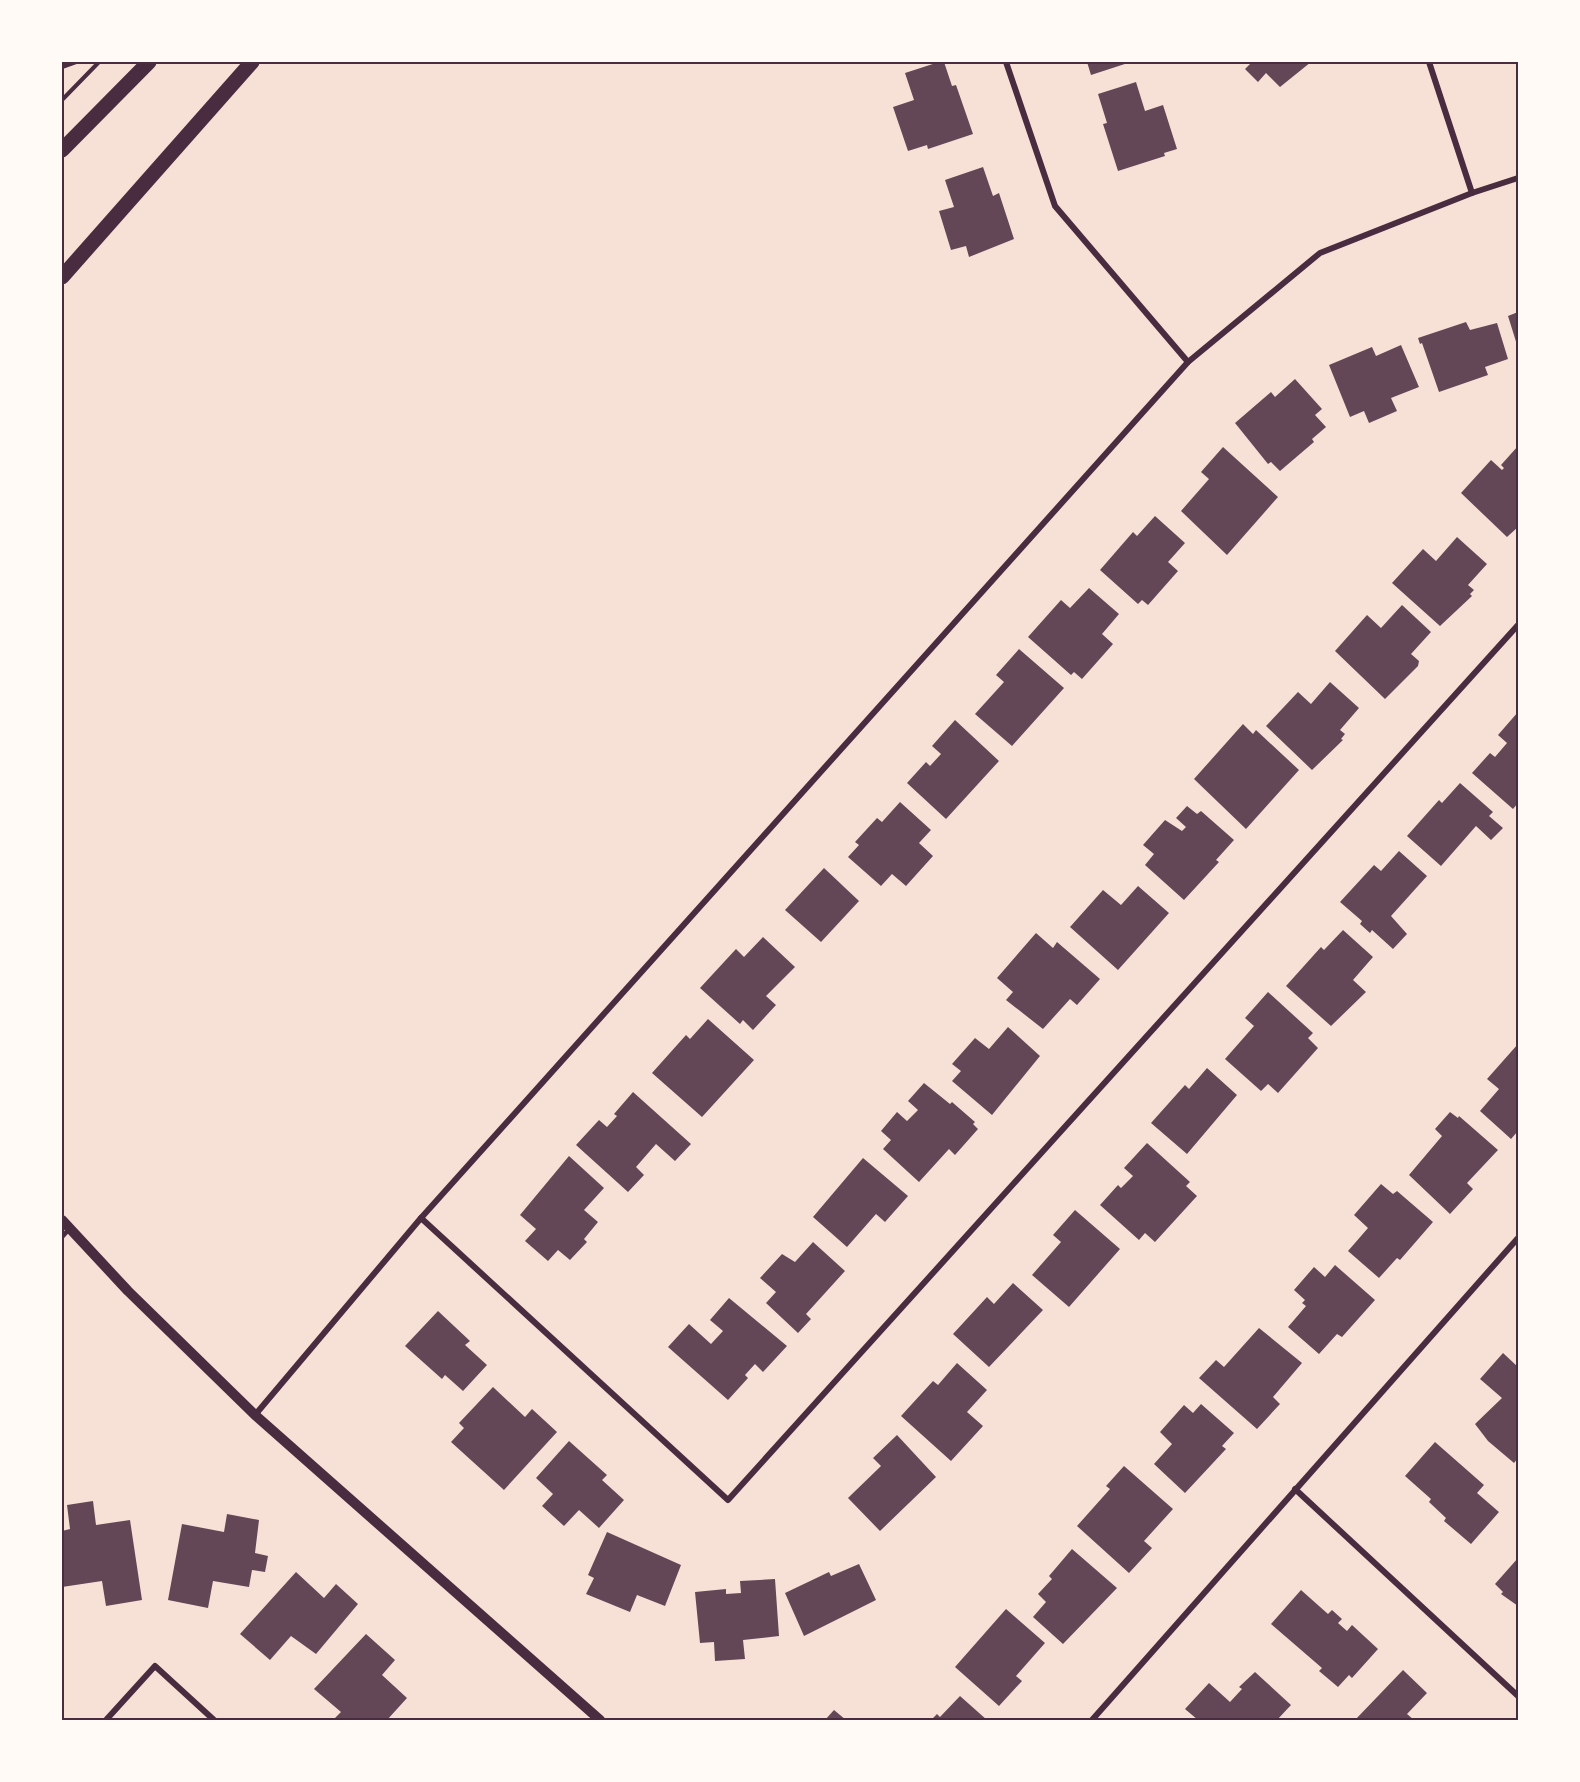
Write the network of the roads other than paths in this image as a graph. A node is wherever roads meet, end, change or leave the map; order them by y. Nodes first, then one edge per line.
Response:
1 (252, 62) edge
2 (1006, 62) edge
3 (1429, 62) edge
4 (145, 66) edge
5 (62, 150) edge
6 (1518, 178) edge
7 (1472, 193) junction
8 (62, 277) edge
9 (1188, 362) junction
10 (1518, 625) edge
11 (421, 1218) junction
12 (65, 1224) edge
13 (62, 1237) edge
14 (1518, 1238) edge
15 (255, 1415) junction
16 (1295, 1489) junction
17 (1518, 1696) edge
18 (105, 1720) edge
19 (214, 1720) edge
20 (600, 1720) edge
21 (1092, 1720) edge

1 - 8 main road
2 - 9 street
3 - 7 street
4 - 5 main road
6 - 7 street
7 - 9 street
9 - 11 street
10 - 11 street
11 - 15 street
12 - 13 lane
12 - 15 street
14 - 16 street
15 - 20 street
16 - 17 street
16 - 21 street
18 - 19 street

